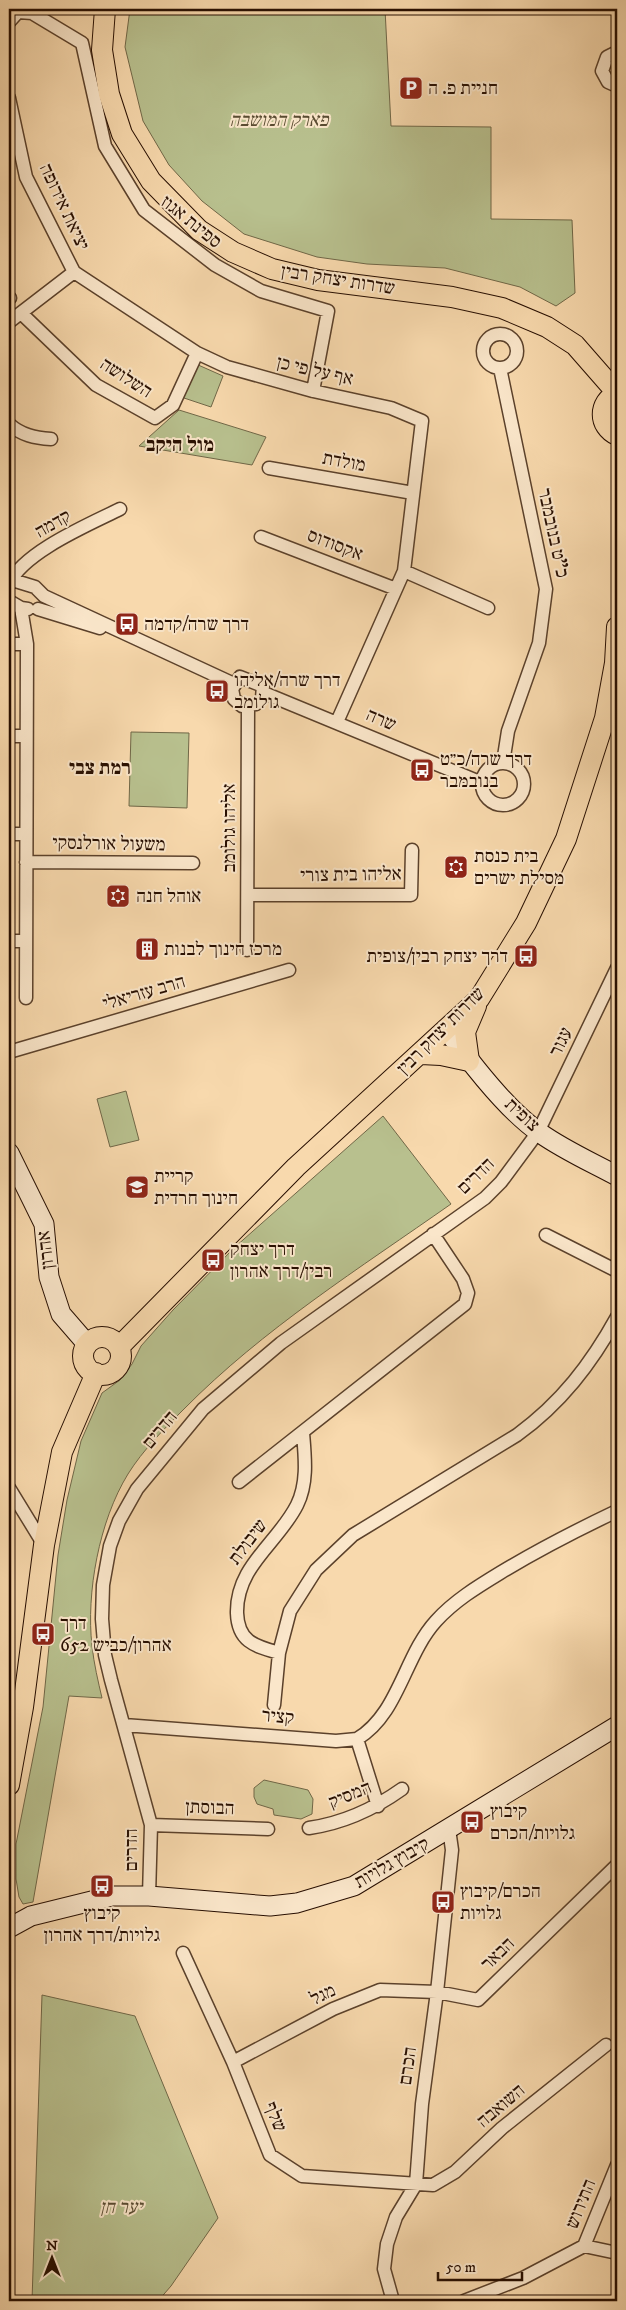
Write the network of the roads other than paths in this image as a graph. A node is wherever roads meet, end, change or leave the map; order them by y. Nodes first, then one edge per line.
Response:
1 (105, 9) edge
2 (9, 22) edge
3 (617, 52) edge
4 (617, 86) edge
5 (9, 98) edge
6 (74, 272) junction
7 (21, 312) junction
8 (9, 322) edge
9 (197, 353) junction
10 (500, 368) dead end
11 (313, 391) junction
12 (617, 393) edge
13 (11, 430) edge
14 (617, 435) edge
15 (51, 440) dead end
16 (269, 468) dead end
17 (413, 493) junction
18 (120, 509) dead end
19 (261, 537) dead end
20 (28, 561) junction
21 (404, 571) junction
22 (9, 581) edge
23 (30, 585) junction
24 (396, 589) junction
25 (44, 596) junction
26 (9, 600) edge
27 (21, 608) junction
28 (488, 608) dead end
29 (38, 609) junction
30 (617, 627) edge
31 (128, 635) junction
32 (9, 644) edge
33 (27, 644) junction
34 (234, 684) junction
35 (264, 693) junction
36 (248, 707) junction
37 (337, 722) junction
38 (9, 736) edge
39 (26, 736) junction
40 (503, 763) junction
41 (482, 783) junction
42 (9, 834) edge
43 (26, 834) junction
44 (412, 850) dead end
45 (26, 862) junction
46 (193, 863) dead end
47 (248, 895) junction
48 (9, 941) edge
49 (26, 941) junction
50 (247, 950) dead end
51 (617, 968) edge
52 (289, 970) dead end
53 (26, 998) dead end
54 (479, 999) junction
55 (447, 1030) junction
56 (9, 1052) edge
57 (421, 1054) junction
58 (469, 1061) junction
59 (538, 1132) junction
60 (9, 1153) edge
61 (617, 1176) edge
62 (433, 1234) junction
63 (546, 1235) dead end
64 (617, 1271) edge
65 (617, 1318) edge
66 (87, 1344) junction
67 (118, 1347) junction
68 (96, 1373) junction
69 (303, 1433) junction
70 (239, 1482) dead end
71 (9, 1488) edge
72 (617, 1511) edge
73 (44, 1545) junction
74 (279, 1653) junction
75 (25, 1692) junction
76 (274, 1705) dead end
77 (9, 1708) edge
78 (124, 1725) junction
79 (617, 1726) edge
80 (14, 1728) edge
81 (357, 1739) junction
82 (9, 1785) edge
83 (402, 1789) dead end
84 (378, 1806) junction
85 (151, 1825) junction
86 (309, 1828) dead end
87 (268, 1829) dead end
88 (449, 1829) junction
89 (617, 1865) edge
90 (149, 1896) junction
91 (79, 1904) junction
92 (9, 1928) edge
93 (9, 1942) edge
94 (183, 1953) dead end
95 (437, 1992) junction
96 (606, 2045) dead end
97 (233, 2062) junction
98 (617, 2165) edge
99 (416, 2184) junction
100 (584, 2246) junction
101 (617, 2252) edge
102 (393, 2301) edge
103 (464, 2301) edge

1 - 12 main road, שדרות יצחק רבין
2 - 11 street, ספינת אגוז
3 - 4 street
5 - 6 street, יציאת אירופה
6 - 7 street
6 - 9 street, אף על פי כן
7 - 8 street
7 - 9 street, השלושה
9 - 11 street, אף על פי כן
10 - 40 street, כ"ט בנובמבר
11 - 17 street, אף על פי כן
12 - 14 main road
13 - 15 street
16 - 17 street, מולדת
17 - 21 street, אף על פי כן
18 - 20 street, קדמה
19 - 24 street, אקסודוס
20 - 22 street, קדמה
20 - 23 street
21 - 24 street, אף על פי כן
21 - 28 street
22 - 23 street
23 - 25 street
24 - 37 street, אף על פי כן
25 - 29 street
25 - 31 street
26 - 27 street
27 - 29 street
27 - 33 street
29 - 31 street
30 - 54 main road, שדרות יצחק רבין
31 - 34 street
32 - 33 street
33 - 39 street
34 - 35 street
34 - 36 street
35 - 36 street
35 - 37 street, שרה
36 - 47 street, אליהו גולומב
37 - 41 street, שרה
38 - 39 street
39 - 43 street
40 - 41 street
40 - 41 street
42 - 43 street
43 - 45 street
44 - 47 street, אליהו בית צורי
45 - 46 street, משעול אורלנסקי
45 - 49 street
47 - 50 street, אליהו גולומב
48 - 49 street
49 - 53 street
51 - 59 street, עגור
52 - 56 street, הרב עזריאלי
54 - 55 main road, שדרות יצחק רבין
54 - 58 main road
55 - 57 main road, שדרות יצחק רבין
55 - 58 street, צופית
57 - 58 main road
57 - 67 main road, שדרות יצחק רבין
58 - 59 street, צופית
59 - 61 street, צופית
59 - 62 street, הדרים
60 - 66 street, אהרון
62 - 69 street
62 - 78 street, הדרים
63 - 64 street
65 - 74 street
66 - 67 main road
66 - 68 main road
67 - 68 main road
68 - 73 main road
69 - 70 street
69 - 74 street, שיבולת
71 - 73 street
72 - 81 street
73 - 75 main road
74 - 76 street
75 - 77 main road
75 - 80 main road
78 - 81 street, קציר
78 - 85 street, הדרים
79 - 88 street, קיבוץ גלויות
80 - 82 main road
81 - 84 street
83 - 84 street, המסיק
84 - 86 street, המסיק
85 - 87 street, הבוסתן
85 - 90 street, הדרים
88 - 90 street, קיבוץ גלויות
88 - 95 street, הכרם
89 - 95 street, הבאר
90 - 91 street, קיבוץ גלויות
91 - 92 street, קיבוץ גלויות
91 - 93 street, קיבוץ גלויות
94 - 97 street, שלף
95 - 97 street, מגל
95 - 99 street, הכרם
96 - 99 street, השואבה
97 - 99 street, שלף
98 - 100 street, התירוש
99 - 102 street, הכרם
100 - 101 street
100 - 103 street, התירוש

